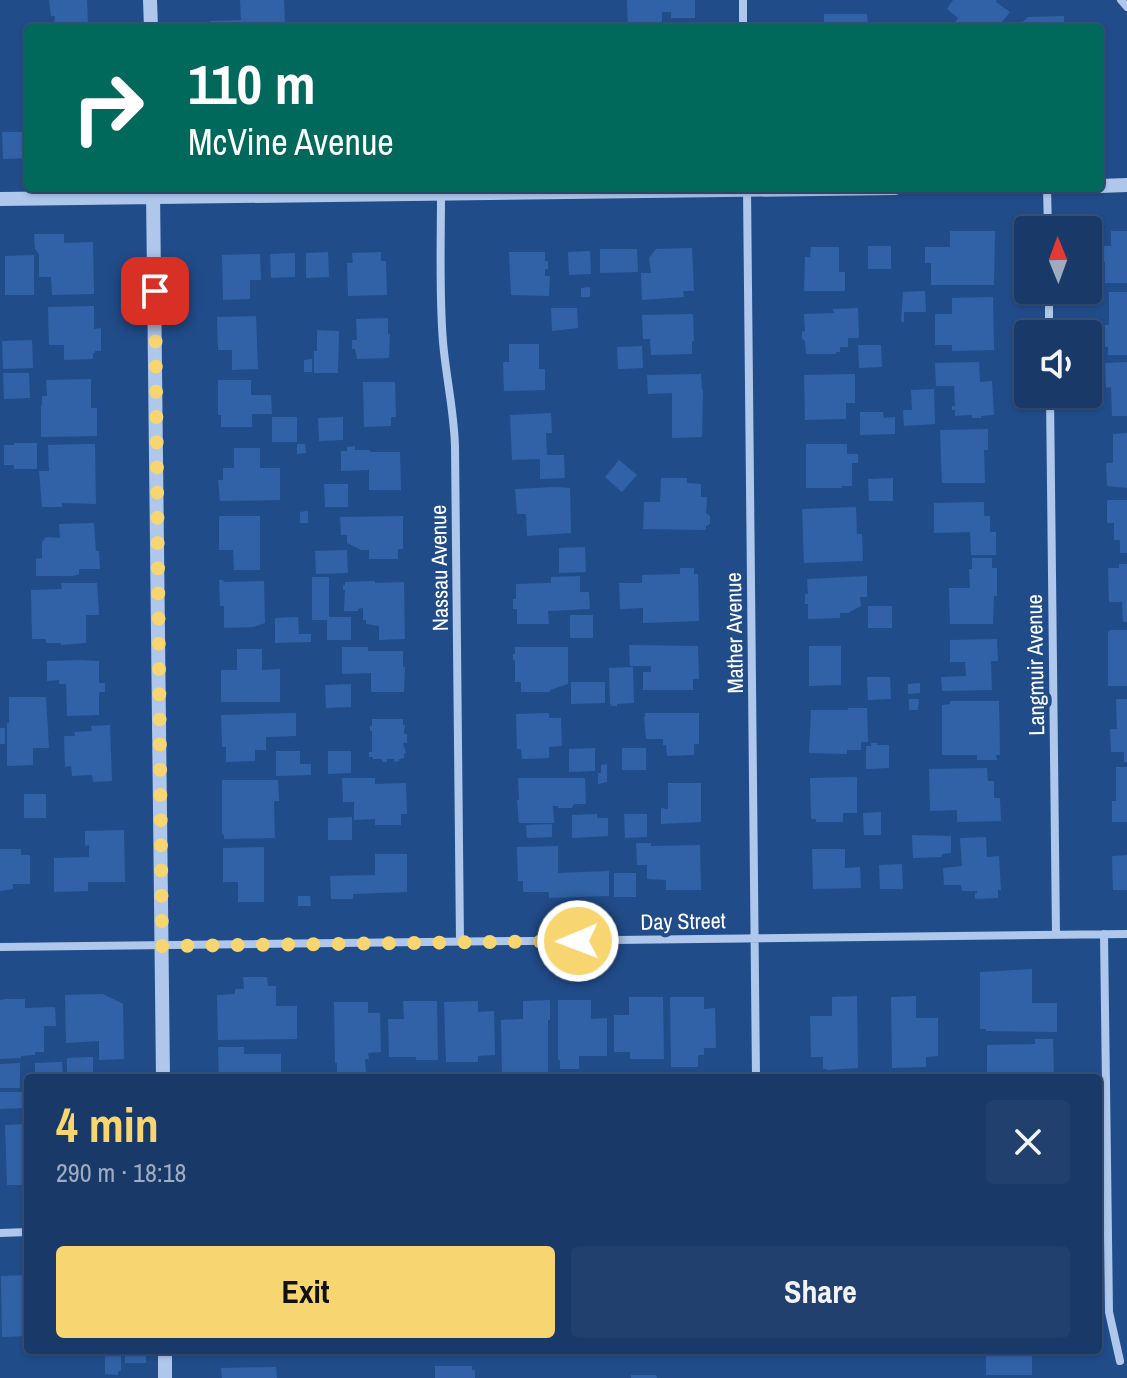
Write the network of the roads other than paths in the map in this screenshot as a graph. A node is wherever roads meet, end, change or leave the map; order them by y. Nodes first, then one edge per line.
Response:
1 (150, 0) edge
2 (743, 0) edge
3 (1121, 0) edge
4 (1127, 7) edge
5 (151, 24) edge
6 (743, 24) edge
7 (1127, 185) edge
8 (1104, 186) edge
9 (153, 192) edge
10 (563, 192) edge
11 (747, 192) edge
12 (1047, 192) edge
13 (441, 194) junction
14 (0, 199) edge
15 (1048, 216) edge
16 (1050, 408) edge
17 (1104, 934) junction
18 (1127, 934) edge
19 (1056, 935) junction
20 (754, 938) junction
21 (460, 942) junction
22 (162, 946) junction
23 (0, 947) edge
24 (163, 1074) edge
25 (756, 1074) edge
26 (24, 1232) edge
27 (0, 1233) edge
28 (165, 1354) edge
29 (1120, 1361) dead end
30 (165, 1378) edge

1 - 5 street
2 - 6 street
3 - 4 street
7 - 8 street
9 - 13 street
9 - 14 street
9 - 22 street
10 - 13 street
11 - 20 street, Mather Avenue
12 - 15 street
13 - 21 street, Nassau Avenue
16 - 19 street, Langmuir Avenue
17 - 18 street, Day Street
17 - 19 street, Day Street
17 - 29 street
19 - 20 street, Day Street
20 - 21 street, Day Street
20 - 25 street, Mather Avenue
21 - 22 street, Day Street
22 - 23 street, Day Street
22 - 24 street
26 - 27 street
28 - 30 street

